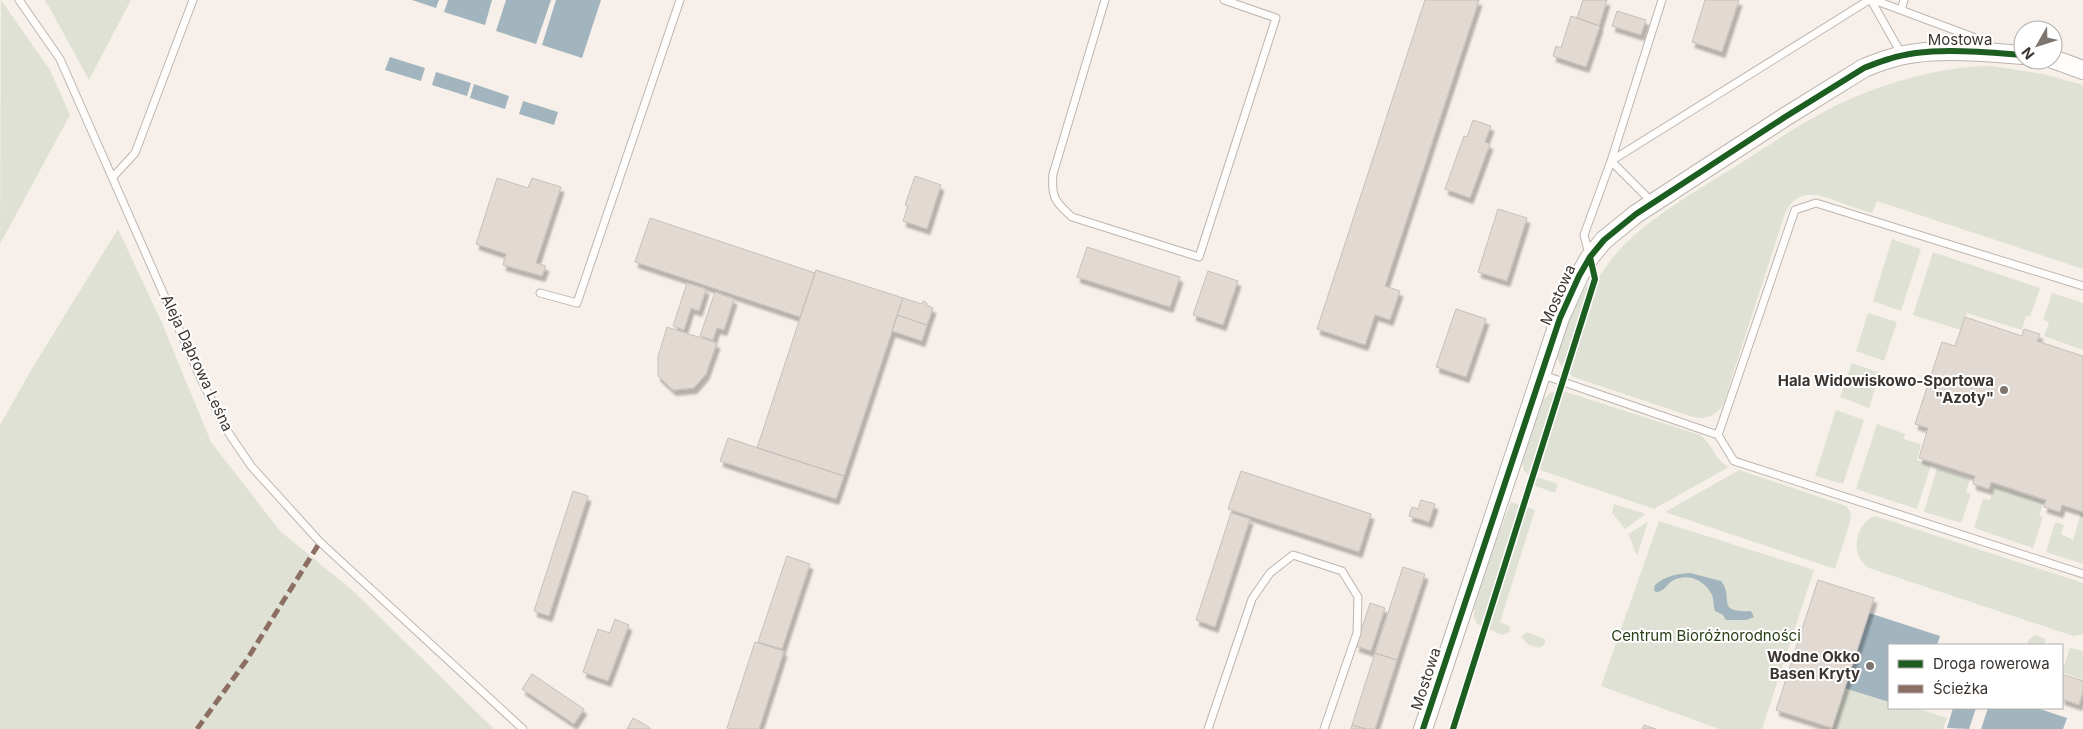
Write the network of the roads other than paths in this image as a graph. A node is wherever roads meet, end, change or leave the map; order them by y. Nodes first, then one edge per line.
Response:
1 (19, 0) edge
2 (194, 0) edge
3 (680, 0) edge
4 (1105, 0) edge
5 (1224, 0) edge
6 (1662, 0) edge
7 (1871, 0) edge
8 (1904, 0) edge
9 (1901, 10) junction
10 (1984, 52) junction
11 (2013, 54) edge
12 (1902, 56) junction
13 (2063, 63) edge
14 (2083, 70) edge
15 (1611, 160) junction
16 (113, 177) junction
17 (1652, 202) junction
18 (1590, 257) junction
19 (2083, 286) edge
20 (540, 293) dead end
21 (1540, 374) junction
22 (1718, 435) junction
23 (2083, 574) edge
24 (523, 729) edge
25 (1208, 729) edge
26 (1324, 729) edge
27 (1423, 729) edge

1 - 16 lane, Aleja Dąbrowa Leśna
2 - 16 lane
3 - 20 lane
4 - 5 lane
6 - 15 lane
7 - 9 lane
7 - 12 lane
7 - 15 lane
8 - 9 lane
9 - 10 lane
10 - 11 street, Mostowa
10 - 12 street, Mostowa
12 - 17 street, Mostowa
13 - 14 street
15 - 17 lane
15 - 18 lane
16 - 24 lane, Aleja Dąbrowa Leśna
17 - 18 street, Mostowa
18 - 21 street, Mostowa
19 - 22 lane
21 - 22 lane
21 - 27 street, Mostowa
22 - 23 lane
25 - 26 lane

